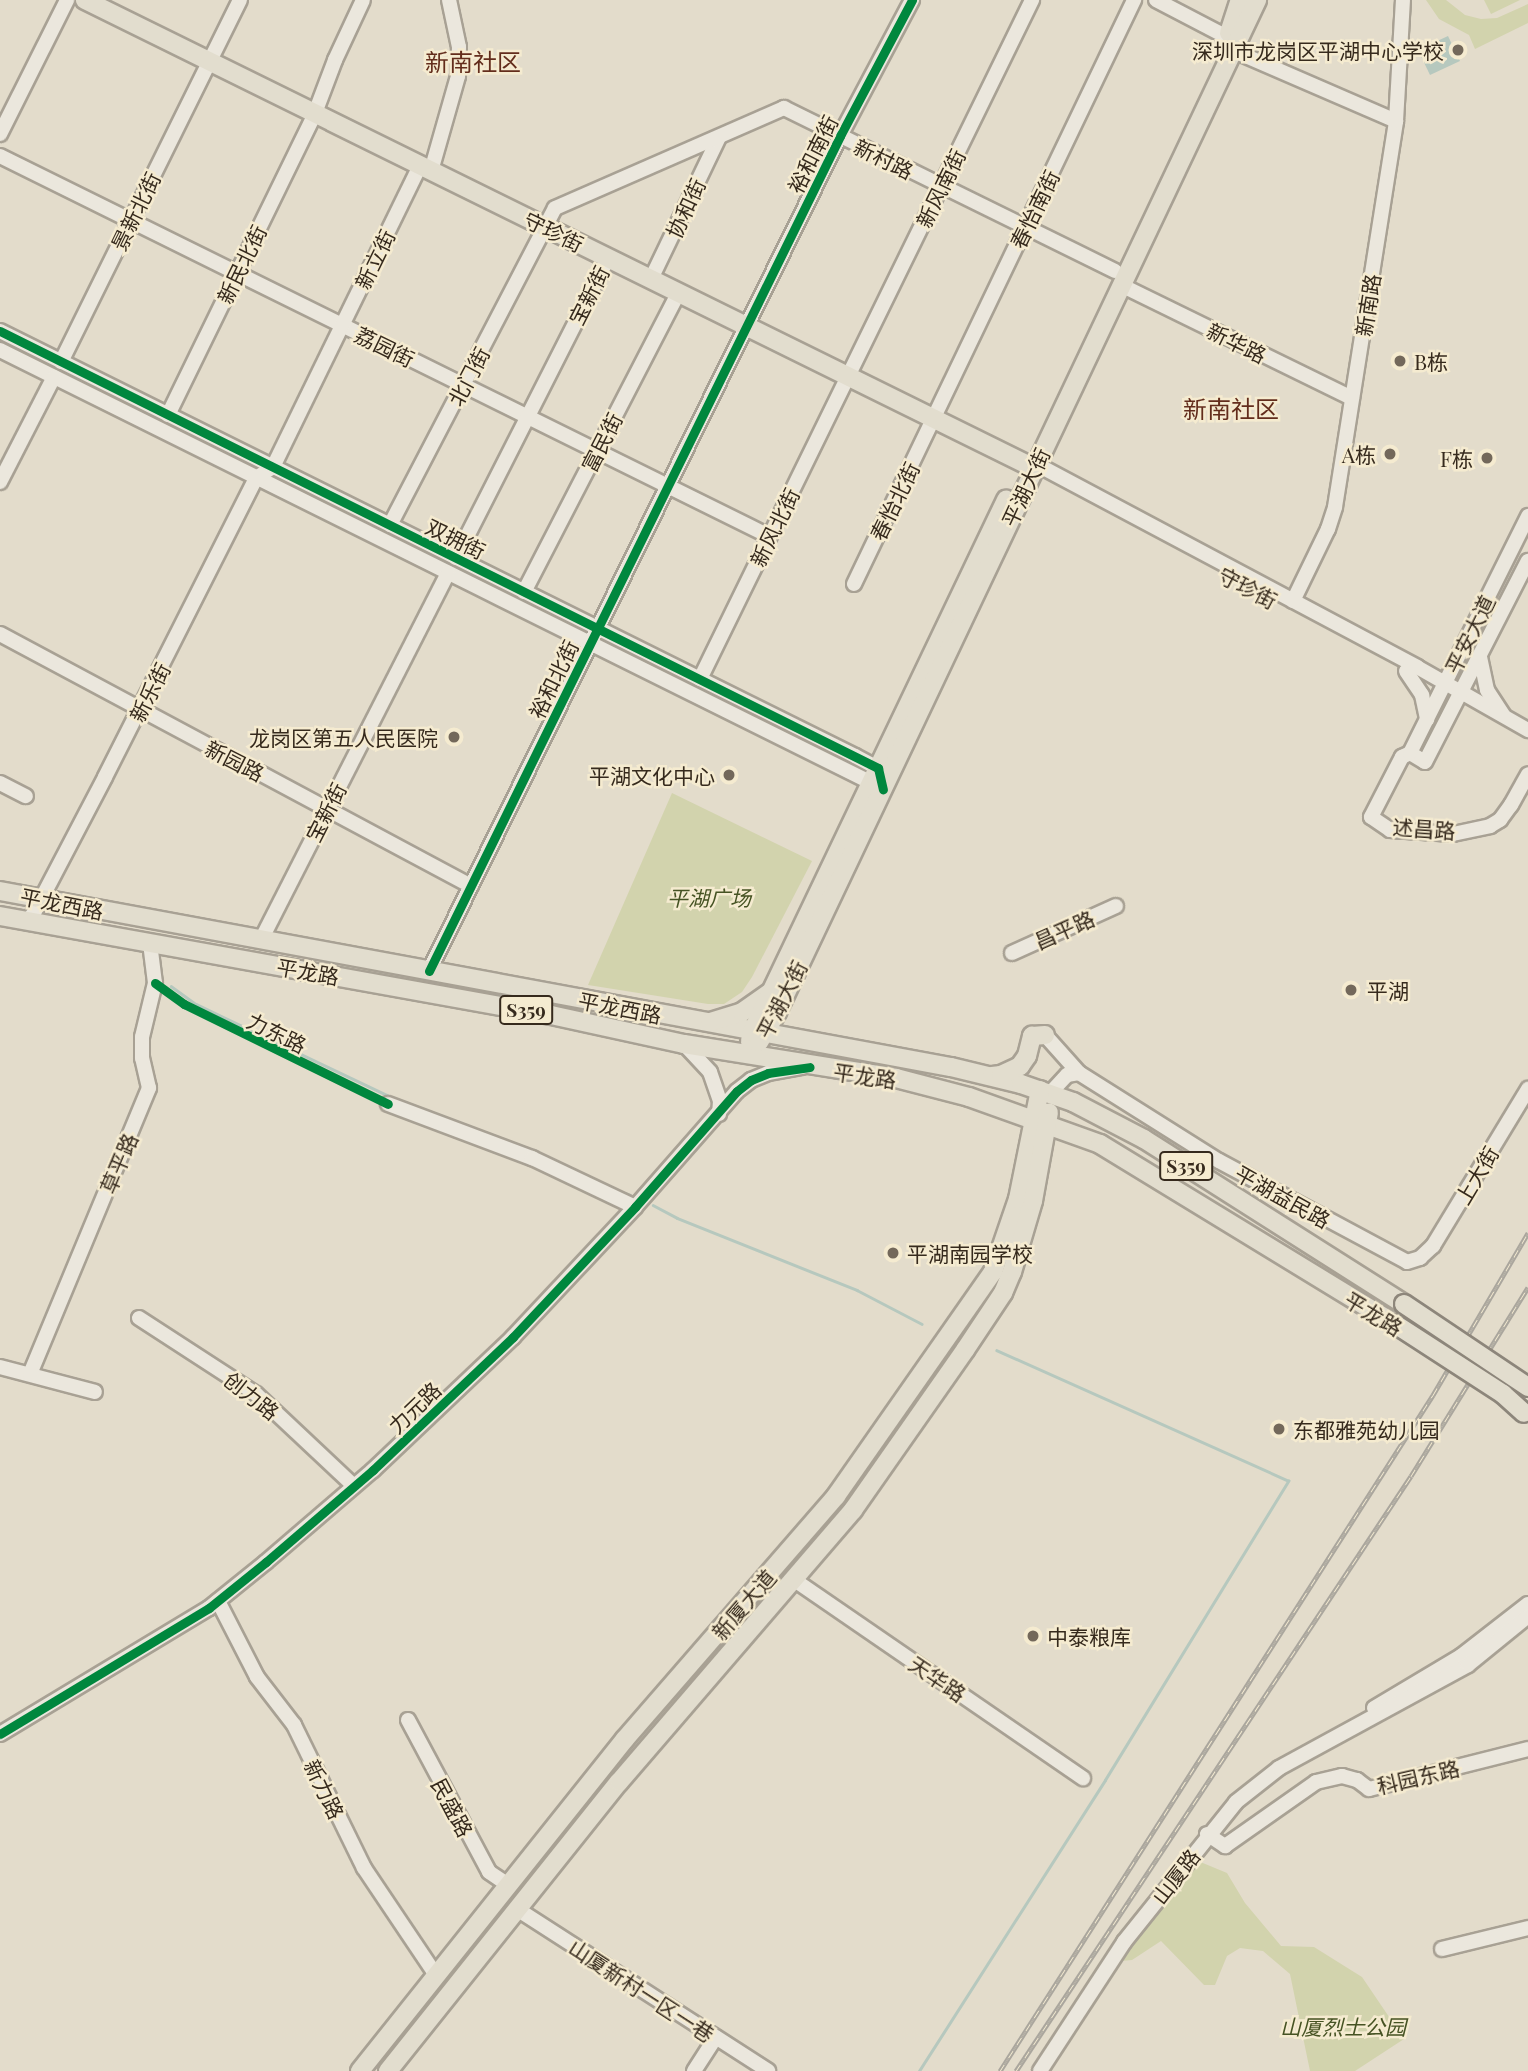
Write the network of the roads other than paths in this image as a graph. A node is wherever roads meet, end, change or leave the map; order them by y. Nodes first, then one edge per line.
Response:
1 (67, 0) edge
2 (85, 0) edge
3 (240, 0) edge
4 (363, 0) edge
5 (449, 0) edge
6 (912, 0) edge
7 (1032, 0) edge
8 (1134, 0) edge
9 (1156, 0) edge
10 (1240, 0) edge
11 (1257, 0) edge
12 (1403, 0) edge
13 (1230, 43) junction
14 (209, 62) junction
15 (315, 113) junction
16 (1396, 121) junction
17 (0, 134) edge
18 (840, 136) junction
19 (719, 137) junction
20 (0, 156) edge
21 (425, 168) junction
22 (941, 186) junction
23 (130, 220) junction
24 (545, 227) junction
25 (1025, 227) junction
26 (608, 258) junction
27 (236, 273) junction
28 (1118, 278) junction
29 (651, 279) junction
30 (678, 293) junction
31 (342, 325) junction
32 (747, 326) junction
33 (0, 331) edge
34 (0, 350) edge
35 (61, 362) junction
36 (848, 376) junction
37 (54, 377) junction
38 (463, 385) junction
39 (1352, 398) junction
40 (168, 415) junction
41 (527, 416) junction
42 (933, 418) junction
43 (597, 451) junction
44 (273, 467) junction
45 (1031, 467) junction
46 (256, 478) junction
47 (0, 482) edge
48 (668, 486) junction
49 (1528, 516) edge
50 (390, 525) junction
51 (769, 536) junction
52 (456, 558) junction
53 (1528, 561) edge
54 (448, 573) junction
55 (854, 583) dead end
56 (524, 592) junction
57 (1293, 601) junction
58 (598, 628) junction
59 (0, 634) edge
60 (590, 643) junction
61 (1461, 650) junction
62 (1480, 654) junction
63 (1412, 669) junction
64 (700, 679) junction
65 (1443, 686) junction
66 (1459, 695) junction
67 (139, 711) junction
68 (1427, 719) junction
69 (1506, 719) junction
70 (1528, 730) edge
71 (1410, 753) junction
72 (1528, 774) edge
73 (877, 780) junction
74 (0, 783) edge
75 (26, 796) dead end
76 (327, 807) junction
77 (1365, 821) joint
78 (471, 886) junction
79 (0, 891) edge
80 (42, 899) junction
81 (1116, 906) dead end
82 (0, 916) edge
83 (27, 920) junction
84 (261, 940) junction
85 (150, 943) junction
86 (1012, 953) dead end
87 (429, 971) junction
88 (773, 987) junction
89 (700, 1022) junction
90 (759, 1033) junction
91 (1038, 1035) joint
92 (684, 1045) junction
93 (748, 1056) junction
94 (810, 1067) junction
95 (951, 1067) joint
96 (1079, 1073) junction
97 (991, 1076) junction
98 (1528, 1088) edge
99 (1048, 1092) junction
100 (388, 1104) dead end
101 (719, 1114) junction
102 (1042, 1121) junction
103 (635, 1207) junction
104 (1420, 1258) joint
105 (139, 1318) dead end
106 (0, 1367) edge
107 (30, 1374) junction
108 (1528, 1387) edge
109 (95, 1392) dead end
110 (1526, 1415) edge
111 (354, 1486) junction
112 (793, 1579) junction
113 (218, 1601) junction
114 (1528, 1604) edge
115 (1528, 1616) edge
116 (408, 1720) dead end
117 (1354, 1726) junction
118 (0, 1734) edge
119 (1528, 1749) edge
120 (1083, 1778) dead end
121 (1207, 1834) junction
122 (508, 1885) junction
123 (517, 1909) junction
124 (1528, 1928) edge
125 (1442, 1949) dead end
126 (436, 1975) junction
127 (716, 2038) junction
128 (360, 2071) edge
129 (388, 2071) edge
130 (694, 2071) edge
131 (768, 2071) edge
132 (1040, 2071) edge

1 - 17 street
2 - 14 main road, 守珍街
3 - 14 street, 景新北街
4 - 15 street, 新民北街
5 - 21 street, 新立街
6 - 18 street, 裕和南街
7 - 22 street, 新风南街
8 - 25 street, 春怡南街
9 - 13 street
10 - 13 main road, 平湖大街
11 - 13 main road, 平湖大街
12 - 16 street, 新南路
13 - 16 street
13 - 28 main road, 平湖大街
14 - 15 main road, 守珍街
14 - 23 street, 景新北街
15 - 21 main road, 守珍街
15 - 27 street, 新民北街
16 - 39 street, 新南路
18 - 19 street, 新村路
18 - 22 street, 新村路
18 - 32 street, 裕和南街
19 - 24 street, 新村路
19 - 29 street, 协和街
20 - 23 street, 荔园街
21 - 24 main road, 守珍街
21 - 31 street, 新立街
22 - 25 street, 新村路
22 - 36 street, 新风南街
23 - 27 street, 荔园街
23 - 35 street, 景新北街
24 - 26 main road, 守珍街
24 - 38 street, 北门街
25 - 28 street, 新村路
25 - 42 street, 春怡南街
26 - 29 main road, 守珍街
26 - 41 street, 宝新街
27 - 31 street, 荔园街
27 - 40 street, 新民北街
28 - 39 street, 新华路
28 - 45 main road, 平湖大街
29 - 30 main road, 守珍街
30 - 32 main road, 守珍街
30 - 43 street, 富民街
31 - 38 street, 荔园街
31 - 44 street, 新立街
32 - 36 main road, 守珍街
32 - 48 street, 裕和北街
33 - 35 street, 双拥街
34 - 37 street, 双拥街
35 - 40 street, 双拥街
36 - 42 main road, 守珍街
36 - 51 street, 新风北街
37 - 46 street, 双拥街
37 - 47 street
38 - 41 street, 荔园街
38 - 50 street, 北门街
39 - 57 street, 新南路
40 - 44 street, 双拥街
41 - 43 street, 荔园街
41 - 52 street, 宝新街
42 - 45 main road, 守珍街
42 - 55 street, 春怡北街
43 - 48 street, 荔园街
43 - 56 street, 富民街
44 - 46 street
44 - 50 street, 双拥街
45 - 57 street, 守珍街
45 - 63 street, 守珍街
45 - 73 main road, 平湖大街
46 - 54 street, 双拥街
46 - 67 street, 新乐街
48 - 51 street, 荔园街
48 - 58 street, 裕和北街
49 - 61 street, 平安大道
50 - 52 street, 双拥街
51 - 64 street, 新风北街
52 - 56 street, 双拥街
53 - 62 street, 平安大道
54 - 60 street, 双拥街
54 - 76 street, 宝新街
56 - 58 street, 双拥街
57 - 63 street, 守珍街
58 - 60 street, 裕和北街
58 - 64 street, 双拥街
59 - 67 street, 新园路
60 - 73 street, 双拥街
60 - 78 street, 裕和北街
61 - 63 street
61 - 65 street, 平安大道
62 - 66 street, 平安大道
62 - 69 street
63 - 65 street, 守珍街
63 - 68 street
64 - 73 street, 双拥街
65 - 66 street, 守珍街
65 - 68 street, 平安大道
66 - 69 street, 守珍街
66 - 71 street, 平安大道
67 - 76 street, 新园路
67 - 80 street, 新乐街
68 - 71 street, 平安大道
69 - 70 street, 守珍街
71 - 77 street, 平安大道
72 - 77 street, 述昌路
73 - 88 main road, 平湖大街
73 - 90 main road, 平湖大街
74 - 75 street
76 - 78 street, 新园路
76 - 84 street, 宝新街
78 - 87 street, 裕和北街
79 - 80 main road, 平龙西路 / S359
80 - 83 street, 新乐街
80 - 84 main road, 平龙西路 / S359
81 - 86 street, 昌平路
82 - 83 main road, 平龙路 / S359
83 - 85 main road, 平龙路 / S359
84 - 87 main road, 平龙西路 / S359
85 - 92 main road, 平龙路 / S359
85 - 107 street, 草平路
87 - 89 main road, 平龙西路 / S359
88 - 89 main road
88 - 90 main road, 平湖大街
89 - 90 main road, 平龙西路 / S359
90 - 93 main road, 平湖大街
90 - 95 main road, 平龙西路 / S359
91 - 96 street, 平湖益民路
91 - 97 main road
92 - 93 main road, 平龙路 / S359
92 - 101 street
93 - 94 main road, 平龙路 / S359
94 - 101 street, 力元路
94 - 102 main road, 平龙路 / S359
95 - 97 main road, 平龙路 / S359
96 - 99 street
96 - 104 street, 平湖益民路
97 - 99 main road, 平龙路 / S359
98 - 104 street, 上大街
99 - 102 main road, 新厦大道
99 - 108 main road, 平龙路 / S359, bridge
100 - 103 street
101 - 103 street, 力元路
102 - 110 main road, 平龙路 / S359, bridge
102 - 112 main road, 新厦大道
102 - 122 main road, 新厦大道
103 - 111 street, 力元路
105 - 111 street, 创力路
106 - 107 street
107 - 109 street
111 - 113 street, 力元路
112 - 120 street, 天华路
112 - 123 main road, 新厦大道
113 - 118 street, 力元路
113 - 126 street, 新力路
114 - 117 street, 山厦路
115 - 117 street, 山厦路
116 - 122 street, 民盛路
117 - 121 street, 山厦路
119 - 121 street, 科园东路
121 - 132 street, 山厦路
122 - 126 main road, 新厦大道
123 - 127 street, 山厦新村一区一巷
123 - 129 main road, 新厦大道
124 - 125 street
126 - 128 main road, 新厦大道
127 - 130 street
127 - 131 street, 山厦新村一区一巷

